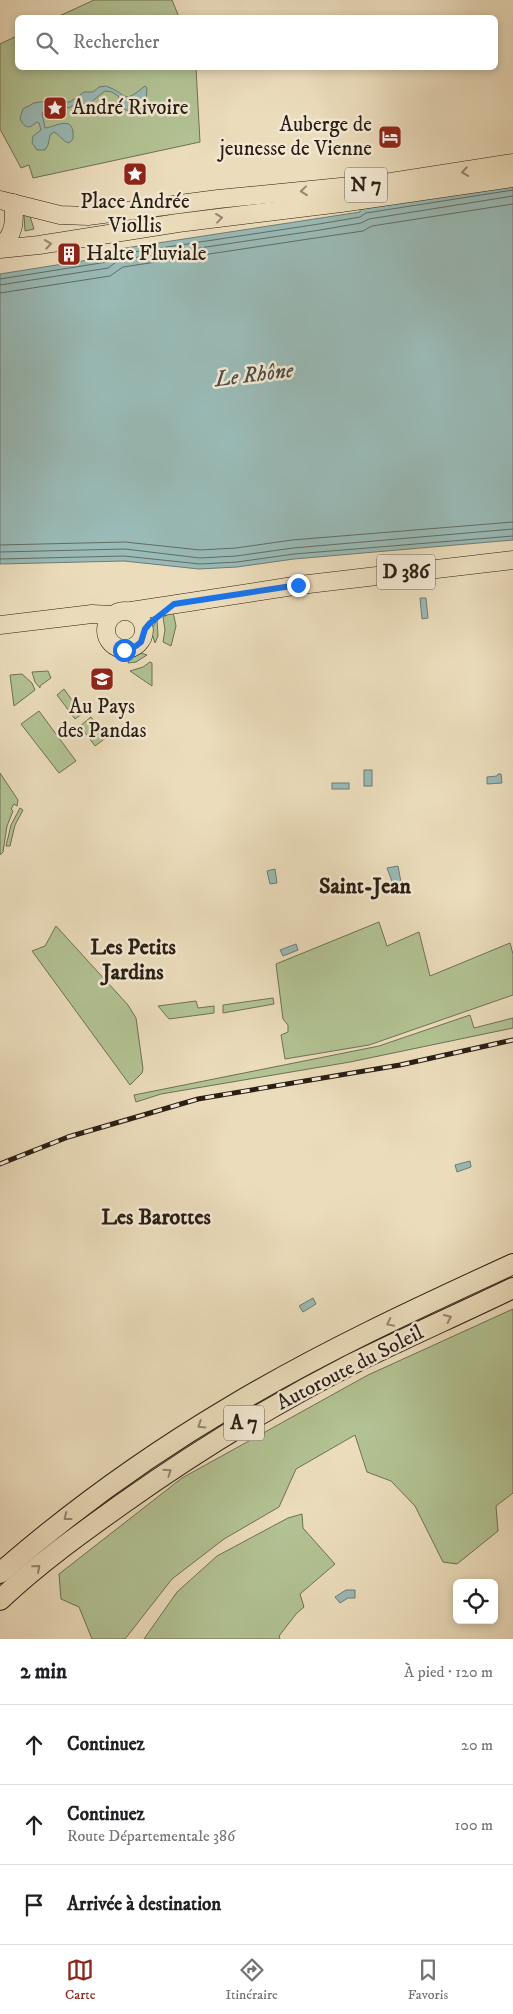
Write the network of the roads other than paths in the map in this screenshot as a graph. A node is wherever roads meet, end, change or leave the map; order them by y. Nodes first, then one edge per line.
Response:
1 (513, 163) edge
2 (513, 178) edge
3 (6, 202) edge
4 (0, 247) edge
5 (513, 560) edge
6 (174, 604) junction
7 (131, 611) junction
8 (113, 615) junction
9 (72, 618) junction
10 (0, 625) edge
11 (145, 629) junction
12 (106, 634) junction
13 (513, 1264) edge
14 (513, 1288) edge
15 (0, 1573) edge
16 (0, 1600) edge

1 -> 3 main road, N 7
4 -> 2 main road, N 7
3 - 4 main road
5 - 6 main road, D 386
6 - 7 main road, D 386
6 - 11 main road, D 386
7 - 8 main road
7 - 11 main road
8 - 9 main road
8 - 12 main road
9 - 10 main road
9 - 12 main road
11 - 12 main road
13 -> 15 highway, Autoroute du Soleil / A 7
16 -> 14 highway, Autoroute du Soleil / A 7

